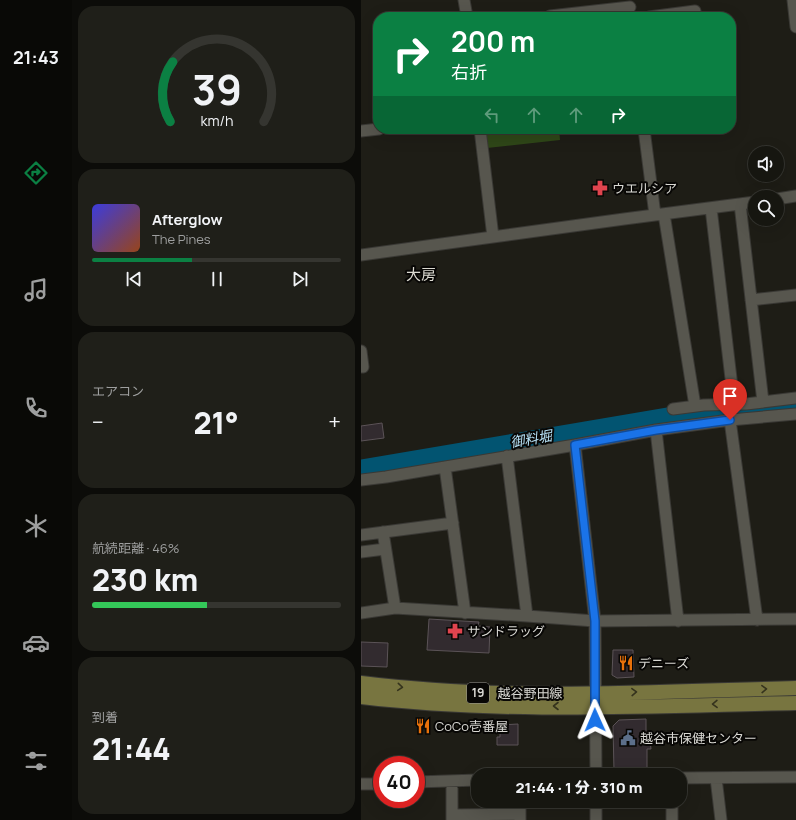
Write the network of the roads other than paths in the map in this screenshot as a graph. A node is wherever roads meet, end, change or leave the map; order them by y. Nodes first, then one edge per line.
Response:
1 (464, 0) edge
2 (793, 0) edge
3 (630, 8) edge
4 (695, 11) dead end
5 (466, 12) edge
6 (590, 12) edge
7 (687, 12) edge
8 (796, 27) edge
9 (373, 130) edge
10 (361, 131) edge
11 (481, 134) edge
12 (645, 134) edge
13 (796, 196) edge
14 (784, 198) edge
15 (748, 203) edge
16 (741, 204) junction
17 (711, 208) junction
18 (660, 215) junction
19 (493, 237) junction
20 (361, 256) edge
21 (796, 295) edge
22 (751, 300) junction
23 (361, 351) edge
24 (361, 367) edge
25 (796, 398) edge
26 (763, 402) junction
27 (734, 404) junction
28 (695, 406) junction
29 (673, 409) dead end
30 (796, 414) edge
31 (730, 420) junction
32 (656, 430) junction
33 (575, 445) junction
34 (507, 456) junction
35 (445, 467) junction
36 (361, 480) edge
37 (453, 523) junction
38 (383, 532) junction
39 (361, 535) edge
40 (385, 549) junction
41 (361, 552) edge
42 (395, 608) junction
43 (361, 613) edge
44 (465, 613) junction
45 (527, 616) junction
46 (757, 620) junction
47 (796, 620) edge
48 (595, 621) junction
49 (678, 621) junction
50 (361, 683) edge
51 (796, 688) edge
52 (361, 696) edge
53 (595, 700) junction
54 (796, 703) edge
55 (596, 768) edge
56 (687, 778) edge
57 (716, 778) junction
58 (796, 778) edge
59 (471, 780) edge
60 (452, 781) junction
61 (425, 782) edge
62 (361, 784) edge
63 (373, 784) edge
64 (596, 808) edge
65 (672, 808) edge
66 (452, 817) edge
67 (520, 817) edge
68 (596, 820) edge
69 (672, 820) edge
70 (721, 820) edge

1 - 5 street
2 - 8 street
3 - 6 street
4 - 7 street
9 - 10 street
11 - 19 street
12 - 18 street
13 - 14 street
15 - 16 street
16 - 17 street
16 - 22 street
17 - 18 street
17 - 27 street
18 - 19 street
18 - 28 street
19 - 20 street
21 - 22 street
22 - 26 street
23 - 24 street
25 - 26 street
26 - 27 street
27 - 28 street
28 - 29 street
30 - 31 street
31 - 32 street
31 - 46 street
32 - 33 street
32 - 49 street
33 - 34 street
33 - 48 street
34 - 35 street
34 - 45 street
35 - 36 street
35 - 37 street
37 - 38 street
37 - 44 street
38 - 39 street
38 - 40 street
40 - 41 street
40 - 42 street
42 - 43 street
42 - 44 street
44 - 45 street
45 - 48 street
46 - 47 street
46 - 49 street
48 - 49 street
48 - 53 street
50 -> 53 main road, 越谷野田線 / 19
53 -> 51 main road, 越谷野田線 / 19
53 -> 52 main road, 越谷野田線 / 19
54 -> 53 main road, 越谷野田線 / 19
53 - 55 street
56 - 57 street
57 - 58 street
57 - 70 street
59 - 60 street
60 - 61 street
60 - 66 street
62 - 63 street
64 - 68 street
65 - 69 street
66 - 67 street

